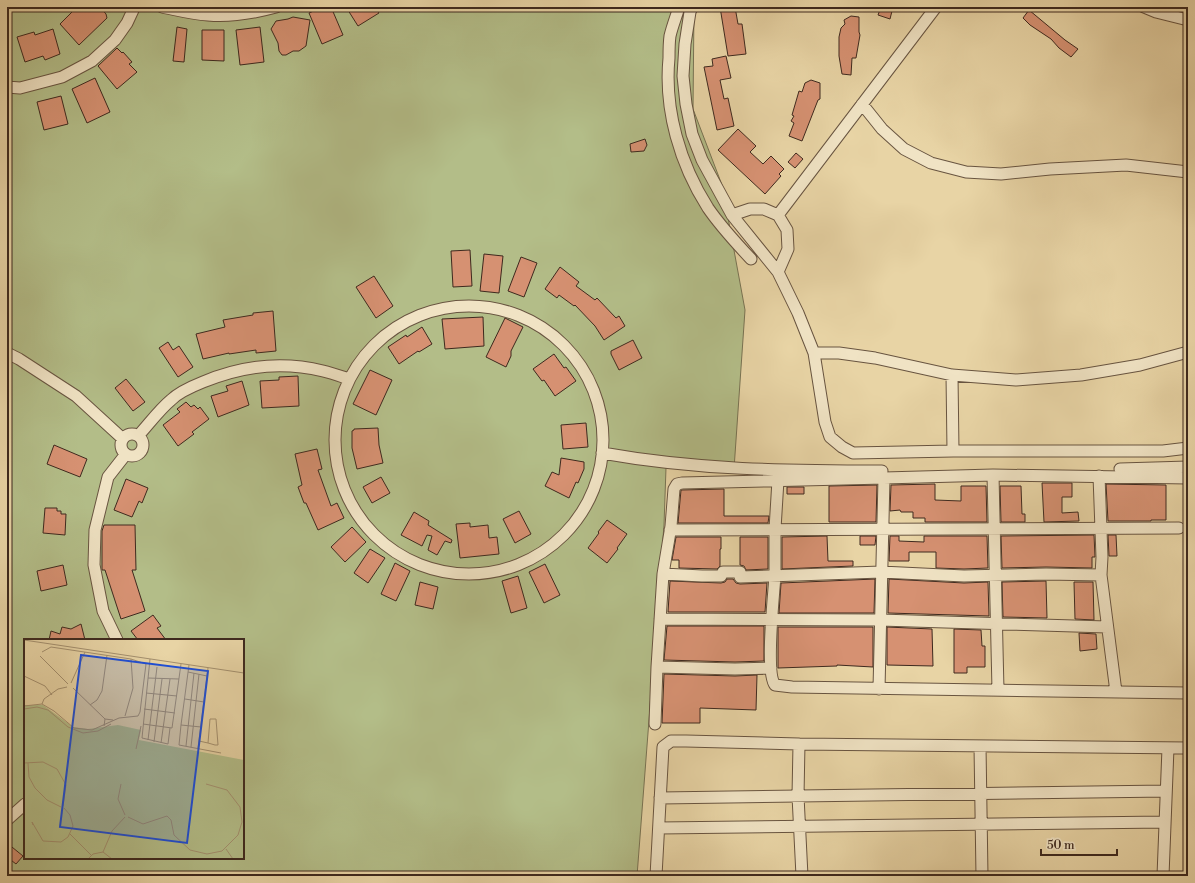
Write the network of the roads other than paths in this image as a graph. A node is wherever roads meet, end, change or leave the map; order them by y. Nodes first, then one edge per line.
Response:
1 (136, 7) edge
2 (162, 7) edge
3 (276, 7) edge
4 (678, 7) edge
5 (692, 7) edge
6 (936, 7) edge
7 (1144, 7) edge
8 (1188, 20) edge
9 (7, 87) edge
10 (862, 104) junction
11 (1188, 172) edge
12 (732, 215) junction
13 (778, 215) junction
14 (751, 259) dead end
15 (778, 272) junction
16 (1188, 352) edge
17 (7, 353) edge
18 (814, 353) junction
19 (952, 375) junction
20 (349, 379) junction
21 (138, 436) junction
22 (123, 439) junction
23 (1188, 448) edge
24 (953, 451) junction
25 (602, 453) junction
26 (126, 454) junction
27 (1188, 467) edge
28 (993, 475) junction
29 (1099, 476) junction
30 (884, 478) junction
31 (1188, 478) edge
32 (778, 480) junction
33 (1179, 528) dead end
34 (775, 529) junction
35 (882, 529) junction
36 (994, 529) junction
37 (1100, 529) junction
38 (670, 530) junction
39 (881, 572) junction
40 (663, 574) junction
41 (775, 575) junction
42 (1101, 575) junction
43 (995, 576) junction
44 (660, 619) junction
45 (771, 619) junction
46 (880, 620) junction
47 (996, 623) junction
48 (1108, 627) junction
49 (117, 639) edge
50 (657, 667) junction
51 (771, 668) junction
52 (879, 688) junction
53 (998, 690) junction
54 (1116, 692) junction
55 (1188, 693) edge
56 (655, 724) dead end
57 (799, 744) junction
58 (980, 746) junction
59 (1168, 748) junction
60 (1188, 748) edge
61 (1166, 791) junction
62 (981, 793) junction
63 (798, 796) junction
64 (660, 798) junction
65 (24, 805) edge
66 (7, 820) edge
67 (1165, 822) junction
68 (981, 824) junction
69 (800, 826) junction
70 (659, 828) junction
71 (656, 876) edge
72 (802, 876) edge
73 (982, 876) edge
74 (1162, 876) edge

1 - 9 street
2 - 3 street
4 - 14 street
5 - 12 street
6 - 10 street
7 - 8 street
10 - 11 street
10 - 13 street
12 - 13 street
12 - 15 street
13 - 15 street
15 - 18 street
16 - 19 street
17 - 22 street
18 - 19 street
18 - 24 street
19 - 24 street
20 - 21 street
20 - 25 street
20 - 25 street
21 - 22 street
21 - 26 street
22 - 26 street
23 - 24 street
25 - 27 street
26 - 49 street
28 - 29 street
28 - 30 street
28 - 36 street
29 - 31 street
29 - 37 street
30 - 32 street
30 - 35 street
32 - 34 street
32 - 38 street
33 - 37 street
34 - 35 street
34 - 38 street
34 - 41 street
35 - 36 street
35 - 39 street
36 - 37 street
36 - 43 street
37 - 42 street
38 - 40 street
39 - 41 street
39 - 43 street
39 - 46 street
40 - 41 street
40 - 44 street
41 - 45 street
42 - 43 street
42 - 48 street
43 - 47 street
44 - 45 street
44 - 50 street
45 - 46 street
45 - 51 street
46 - 47 street
46 - 52 street
47 - 48 street
47 - 53 street
48 - 54 street
50 - 51 street
50 - 56 street
51 - 52 street
52 - 53 street
53 - 54 street
54 - 55 street
57 - 58 street
57 - 63 street
57 - 64 street
58 - 59 street
58 - 62 street
59 - 60 street
59 - 61 street
61 - 62 street
61 - 67 street
62 - 63 street
62 - 68 street
63 - 64 street
63 - 69 street
64 - 70 street
65 - 66 street
67 - 68 street
67 - 74 street
68 - 69 street
68 - 73 street
69 - 70 street
69 - 72 street
70 - 71 street

